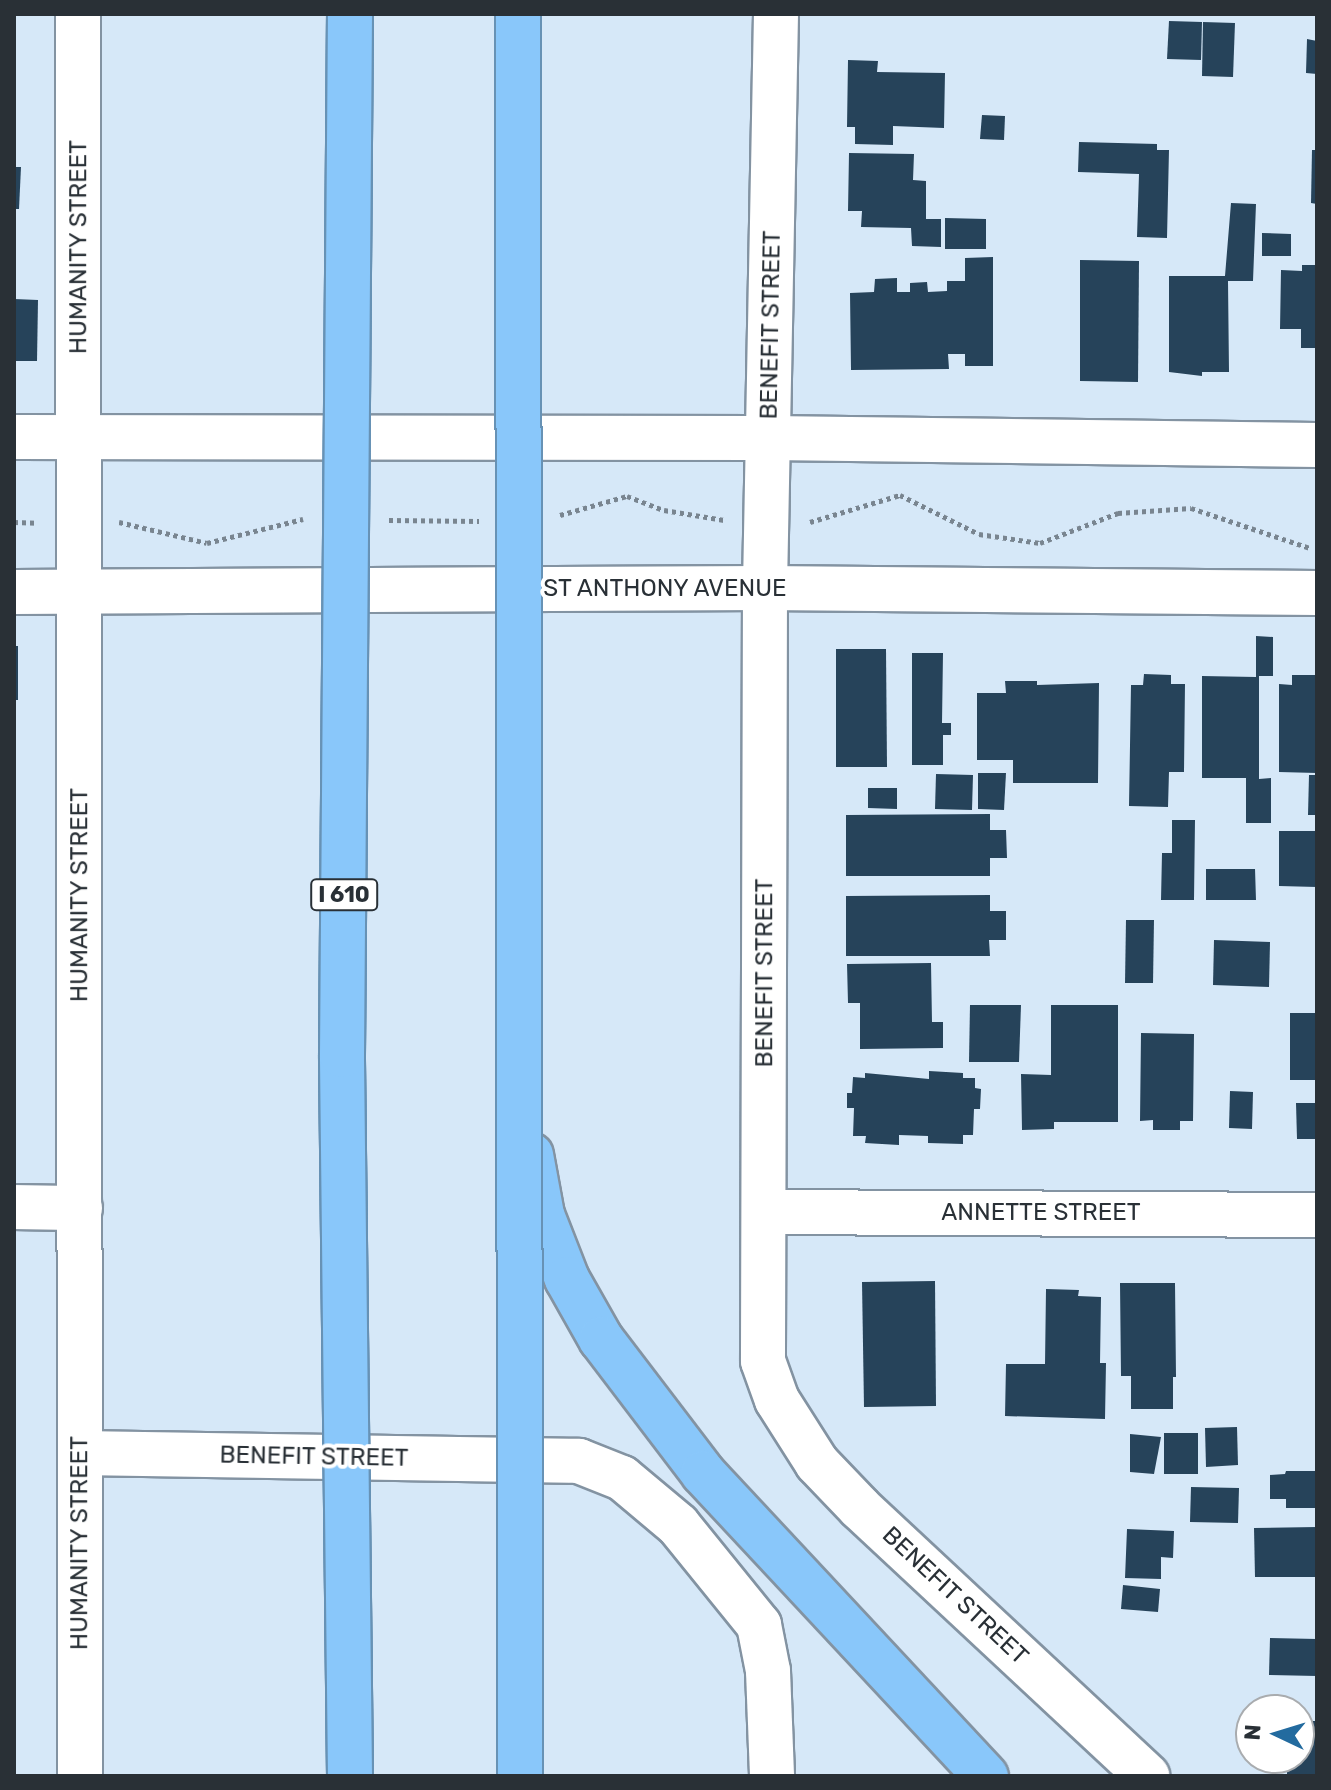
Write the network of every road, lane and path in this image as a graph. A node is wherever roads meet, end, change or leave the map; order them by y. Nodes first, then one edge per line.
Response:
1 (78, 14) edge
2 (350, 14) edge
3 (518, 14) edge
4 (776, 14) edge
5 (14, 437) edge
6 (79, 437) junction
7 (769, 438) junction
8 (1317, 445) edge
9 (767, 521) junction
10 (1317, 550) edge
11 (765, 588) junction
12 (14, 592) edge
13 (1317, 593) edge
14 (80, 594) junction
15 (520, 1092) junction
16 (14, 1207) edge
17 (80, 1208) junction
18 (764, 1212) junction
19 (1317, 1215) edge
20 (80, 1453) junction
21 (977, 1766) edge
22 (80, 1776) edge
23 (350, 1776) edge
24 (520, 1776) edge
25 (772, 1776) edge
26 (1147, 1776) edge

1 - 6 street, HUMANITY STREET
2 - 23 highway, I 610, bridge
3 - 15 highway, bridge
4 - 7 street, BENEFIT STREET
5 - 6 street
6 - 7 street
6 - 14 street, HUMANITY STREET
7 - 8 street
7 - 9 street, BENEFIT STREET
9 - 10 path
9 - 11 street, BENEFIT STREET
11 - 13 street, ST ANTHONY AVENUE
11 - 14 street, ST ANTHONY AVENUE
11 - 18 street, BENEFIT STREET
12 - 14 street, ST ANTHONY AVENUE
14 - 17 street, HUMANITY STREET
15 - 21 highway, bridge
15 - 24 highway, bridge
16 - 17 street
17 - 20 street, HUMANITY STREET
18 - 19 street, ANNETTE STREET
18 - 26 street, BENEFIT STREET
20 - 22 street, HUMANITY STREET
20 - 25 street, BENEFIT STREET

